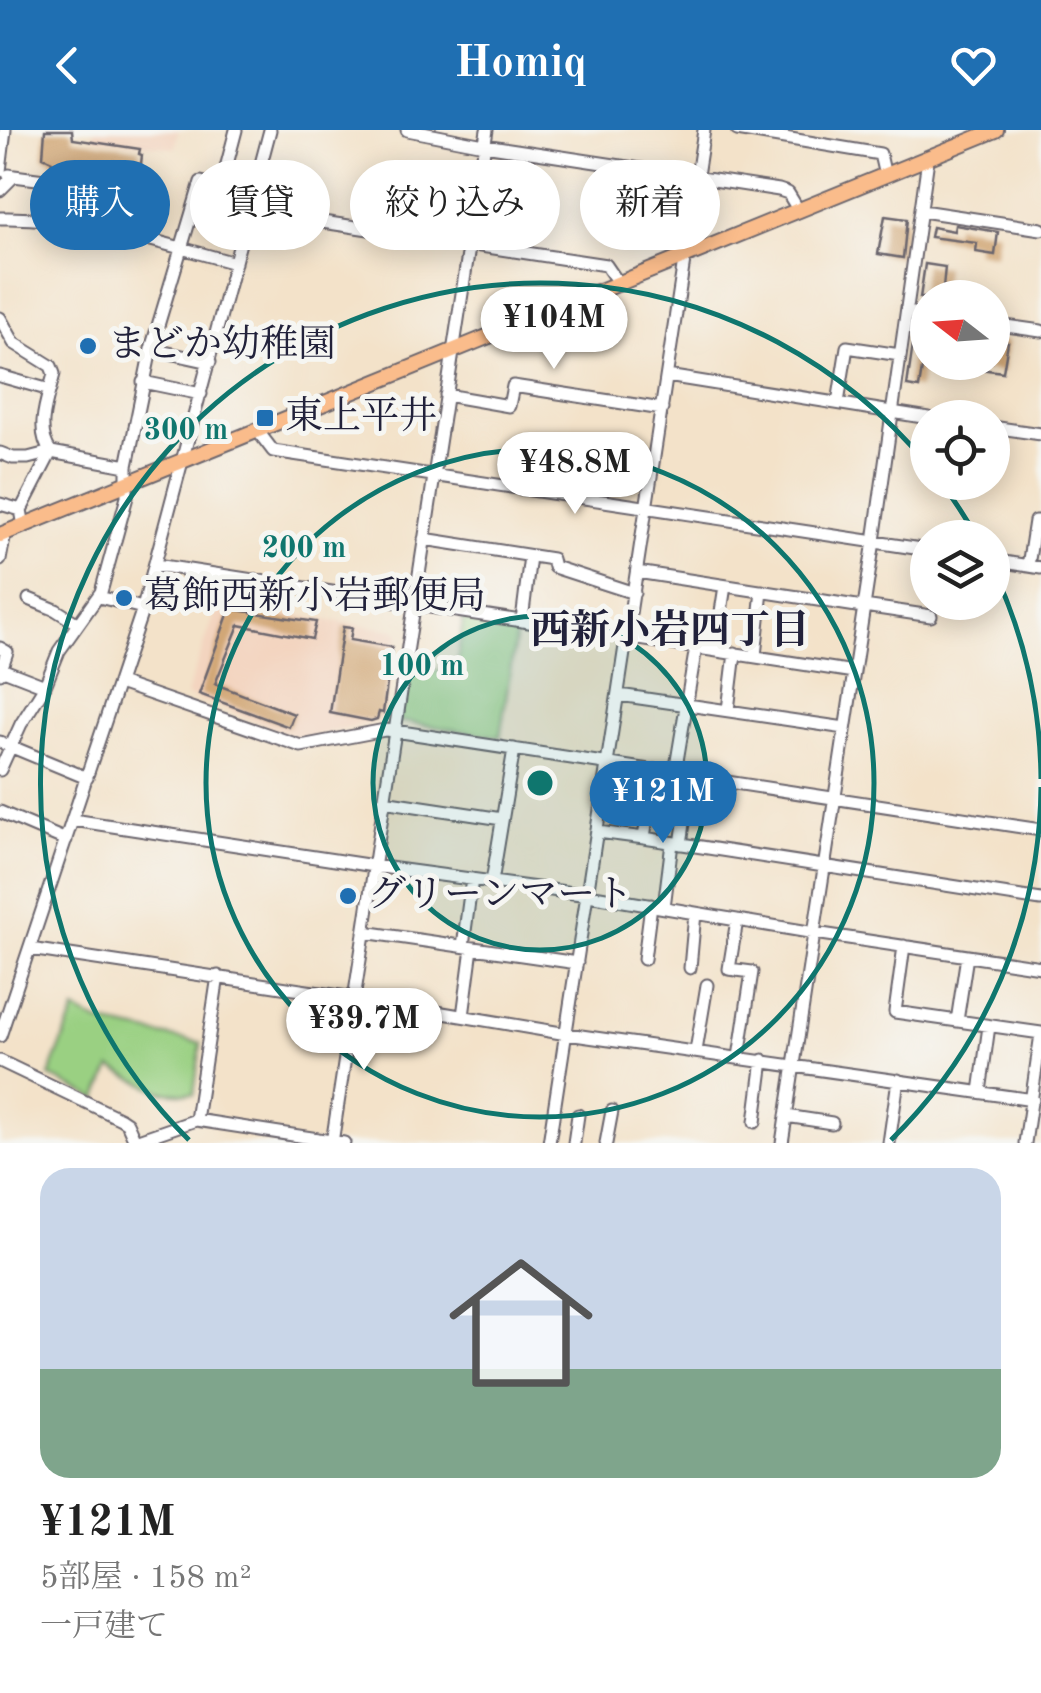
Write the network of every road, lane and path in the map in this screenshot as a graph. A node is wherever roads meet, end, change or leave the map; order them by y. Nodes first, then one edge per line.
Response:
1 (5, 130) edge
2 (236, 130) edge
3 (270, 130) edge
4 (407, 130) edge
5 (486, 130) edge
6 (704, 130) edge
7 (736, 130) edge
8 (988, 131) edge
9 (484, 144) junction
10 (928, 158) junction
11 (228, 160) edge
12 (262, 160) edge
13 (482, 160) edge
14 (584, 160) edge
15 (699, 160) edge
16 (0, 171) edge
17 (14, 176) junction
18 (885, 176) junction
19 (30, 178) edge
20 (720, 182) edge
21 (0, 190) edge
22 (799, 211) junction
23 (922, 211) junction
24 (0, 218) edge
25 (30, 220) edge
26 (190, 221) edge
27 (1041, 229) edge
28 (170, 246) edge
29 (182, 249) junction
30 (239, 250) edge
31 (468, 250) edge
32 (508, 250) edge
33 (685, 250) edge
34 (684, 258) junction
35 (235, 263) junction
36 (619, 284) junction
37 (907, 312) junction
38 (910, 312) edge
39 (0, 318) edge
40 (1010, 327) edge
41 (1041, 331) edge
42 (150, 349) junction
43 (454, 350) junction
44 (900, 356) junction
45 (210, 362) junction
46 (0, 376) edge
47 (667, 376) junction
48 (143, 382) junction
49 (50, 390) junction
50 (201, 394) junction
51 (446, 395) junction
52 (838, 403) junction
53 (662, 409) junction
54 (892, 412) junction
55 (910, 415) edge
56 (257, 430) junction
57 (1010, 430) edge
58 (1041, 434) edge
59 (51, 452) junction
60 (0, 453) edge
61 (184, 460) junction
62 (128, 466) junction
63 (432, 475) junction
64 (128, 484) junction
65 (0, 504) edge
66 (646, 506) junction
67 (21, 510) junction
68 (1041, 522) edge
69 (24, 526) junction
70 (2, 534) edge
71 (424, 539) junction
72 (874, 542) junction
73 (910, 547) edge
74 (530, 556) junction
75 (0, 560) edge
76 (1010, 563) edge
77 (156, 565) junction
78 (1035, 567) edge
79 (637, 572) junction
80 (724, 586) junction
81 (762, 591) junction
82 (634, 593) junction
83 (98, 597) junction
84 (29, 599) dead end
85 (414, 604) junction
86 (864, 607) junction
87 (143, 608) junction
88 (910, 613) edge
89 (522, 620) junction
90 (78, 624) junction
91 (625, 638) junction
92 (696, 646) junction
93 (0, 648) edge
94 (715, 650) junction
95 (735, 653) junction
96 (755, 656) junction
97 (1, 671) edge
98 (854, 672) junction
99 (119, 683) junction
100 (44, 686) junction
101 (618, 694) junction
102 (687, 704) junction
103 (728, 710) junction
104 (846, 728) junction
105 (395, 731) junction
106 (5, 743) edge
107 (514, 749) junction
108 (607, 763) junction
109 (0, 770) edge
110 (654, 770) junction
111 (674, 773) junction
112 (691, 776) junction
113 (87, 778) junction
114 (835, 798) junction
115 (383, 802) junction
116 (0, 812) edge
117 (73, 820) junction
118 (502, 820) junction
119 (1041, 830) edge
120 (598, 832) junction
121 (644, 838) junction
122 (66, 840) junction
123 (676, 843) junction
124 (374, 866) junction
125 (825, 867) junction
126 (472, 879) junction
127 (492, 882) junction
128 (588, 894) junction
129 (1041, 900) edge
130 (657, 906) junction
131 (695, 913) junction
132 (737, 920) junction
133 (364, 932) junction
134 (815, 933) junction
135 (904, 946) junction
136 (467, 947) junction
137 (30, 950) junction
138 (967, 956) junction
139 (644, 960) dead end
140 (578, 963) junction
141 (1041, 967) edge
142 (690, 968) dead end
143 (218, 976) junction
144 (706, 985) dead end
145 (354, 998) junction
146 (463, 1016) junction
147 (957, 1021) junction
148 (990, 1026) junction
149 (1041, 1033) edge
150 (566, 1034) junction
151 (0, 1036) edge
152 (696, 1051) junction
153 (739, 1057) junction
154 (763, 1060) junction
155 (0, 1061) edge
156 (795, 1064) junction
157 (898, 1080) junction
158 (980, 1092) junction
159 (1033, 1100) junction
160 (612, 1111) dead end
161 (578, 1115) dead end
162 (786, 1116) junction
163 (196, 1120) junction
164 (755, 1122) dead end
165 (832, 1123) dead end
166 (136, 1142) edge
167 (336, 1142) edge
168 (549, 1143) edge
169 (574, 1143) edge
170 (606, 1143) edge
171 (782, 1143) edge
172 (889, 1143) edge
173 (1025, 1143) edge

1 - 16 street
2 - 11 street
3 - 12 street
4 - 9 street
5 - 9 street
6 - 15 street
7 - 18 street
8 - 10 main road
9 - 13 street
9 - 14 street
10 - 18 main road
10 - 23 street
16 - 17 street
17 - 19 street
17 - 21 street
18 - 22 main road
20 - 22 street
22 - 34 main road
23 - 27 street
23 - 37 street
24 - 25 street
26 - 29 street
28 - 29 street
29 - 35 street
29 - 42 street
30 - 35 street
31 - 43 street
32 - 36 street
33 - 34 street
34 - 36 main road
34 - 47 street
35 - 45 street
36 - 43 main road
37 - 38 street
37 - 44 street
39 - 49 street
40 - 41 street
42 - 45 street
42 - 48 street
43 - 51 street
43 - 56 main road
44 - 52 street
44 - 54 street
45 - 50 street
46 - 49 street
47 - 52 street
47 - 53 street
48 - 50 street
48 - 62 street
49 - 59 street
50 - 61 street
51 - 53 street
51 - 63 street
52 - 54 street
53 - 66 street
54 - 55 street
54 - 72 street
56 - 61 main road
56 - 63 street
57 - 58 street
59 - 60 street
59 - 62 street
59 - 67 street
61 - 64 main road
61 - 77 street
62 - 64 street
63 - 66 street
63 - 71 street
64 - 69 main road
64 - 83 street
65 - 67 street
66 - 72 street
66 - 79 street
67 - 69 street
68 - 78 street
69 - 70 main road
70 - 75 street
71 - 74 street
71 - 85 street
72 - 73 street
72 - 86 street
74 - 82 street
74 - 89 street
76 - 78 street
77 - 85 street
77 - 87 street
79 - 80 street
79 - 82 street
80 - 81 street
80 - 94 street
81 - 86 street
81 - 96 street
82 - 91 street
83 - 87 street
83 - 90 street
84 - 90 street
85 - 89 street
85 - 105 street
86 - 88 street
86 - 98 street
87 - 99 street
89 - 91 street
90 - 100 street
91 - 92 street
91 - 101 street
92 - 94 street
92 - 102 street
93 - 97 street
94 - 95 street
95 - 96 street
95 - 103 street
96 - 98 street
97 - 100 street
98 - 104 street
99 - 105 street
99 - 113 street
100 - 106 street
101 - 102 street
101 - 108 street
102 - 103 street
102 - 111 street
103 - 104 street
104 - 114 street
105 - 107 street
105 - 115 street
106 - 109 street
106 - 113 street
107 - 108 street
107 - 118 street
108 - 110 street
108 - 120 street
110 - 111 street
110 - 121 street
111 - 112 street
112 - 114 street
112 - 123 street
113 - 117 street
114 - 119 street
114 - 125 street
115 - 118 street
115 - 124 street
116 - 122 street
117 - 122 street
117 - 124 street
118 - 127 street
120 - 121 street
120 - 128 street
121 - 123 street
122 - 137 street
123 - 125 street
123 - 130 street
124 - 126 street
124 - 133 street
125 - 129 street
125 - 134 street
126 - 127 street
126 - 136 street
127 - 128 street
128 - 130 street
128 - 140 street
130 - 131 street
130 - 139 street
131 - 132 street
131 - 142 street
132 - 134 street
132 - 153 street
133 - 136 street
133 - 145 street
134 - 135 street
134 - 156 street
135 - 138 street
135 - 147 street
136 - 140 street
136 - 146 street
137 - 143 street
137 - 151 street
138 - 141 street
138 - 147 street
140 - 150 street
143 - 145 street
143 - 163 street
144 - 152 street
145 - 146 street
145 - 167 street
146 - 150 street
147 - 148 street
148 - 149 street
148 - 158 street
149 - 159 street
150 - 152 street
150 - 168 street
152 - 153 street
153 - 154 street
154 - 156 street
154 - 164 street
155 - 166 street
156 - 157 street
156 - 162 street
157 - 158 street
157 - 172 street
158 - 159 street
159 - 173 street
160 - 170 street
161 - 169 street
162 - 165 street
162 - 171 street
163 - 166 street
163 - 167 street

